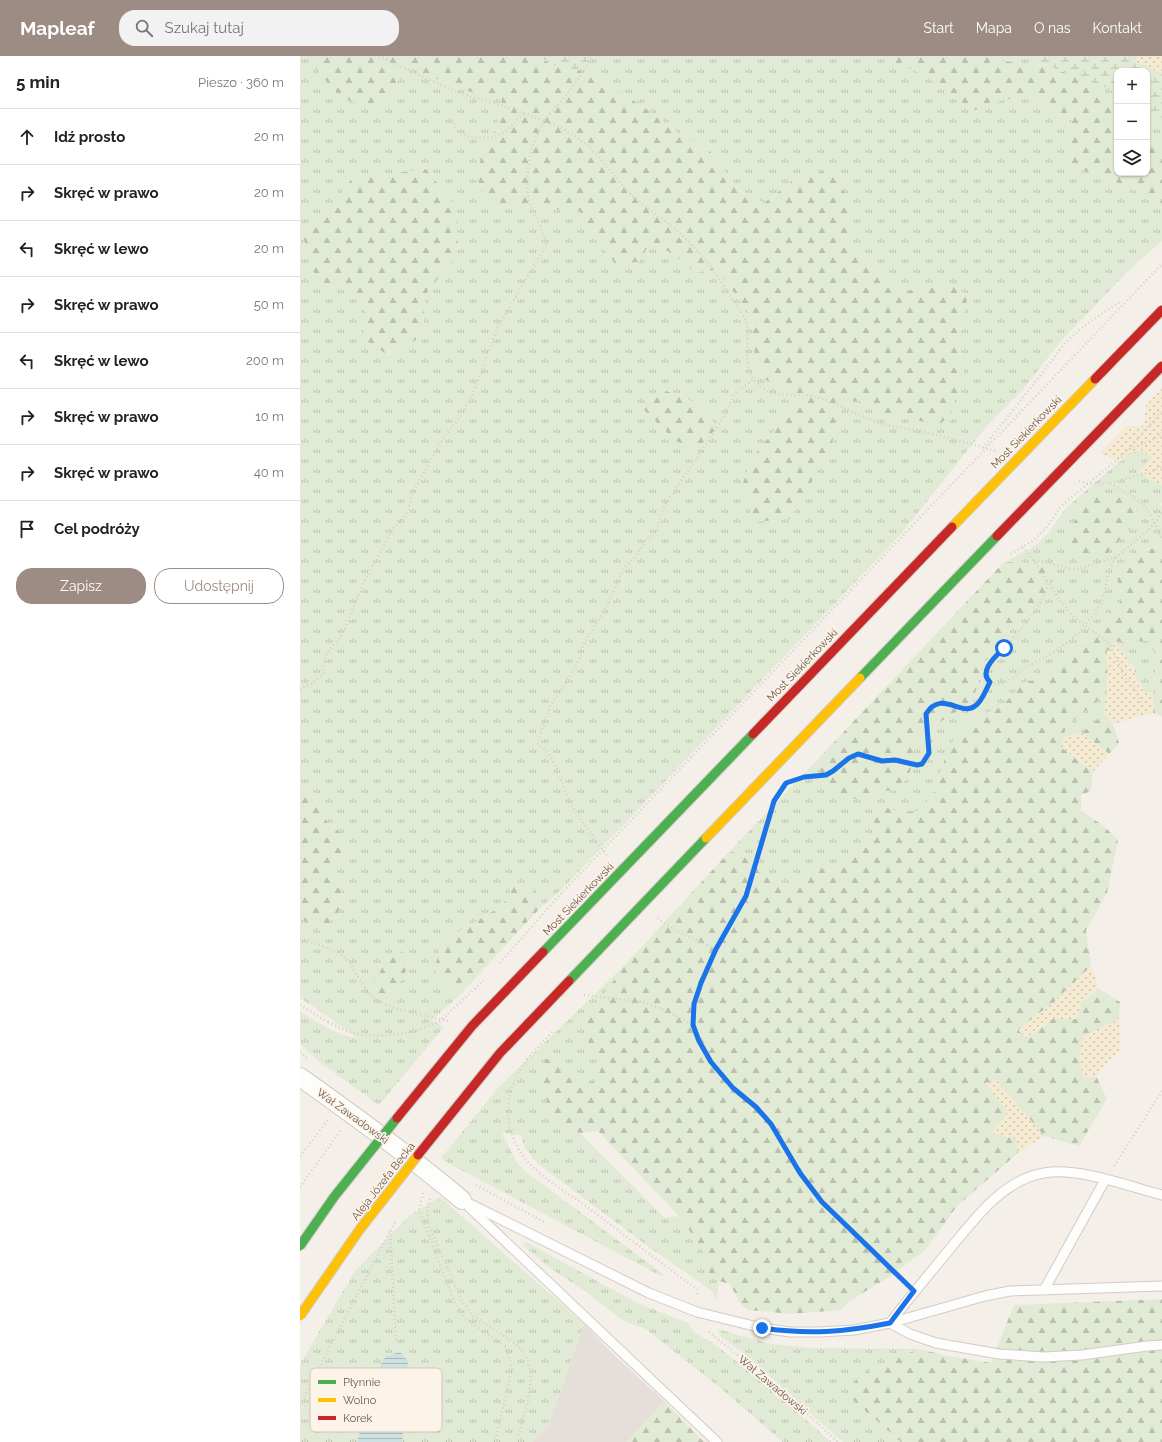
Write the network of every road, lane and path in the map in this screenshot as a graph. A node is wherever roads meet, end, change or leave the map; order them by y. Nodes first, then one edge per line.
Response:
1 (379, 56) edge
2 (592, 56) edge
3 (524, 113) junction
4 (452, 120) dead end
5 (545, 121) junction
6 (1162, 264) edge
7 (1122, 302) dead end
8 (1162, 310) edge
9 (1162, 366) edge
10 (754, 379) junction
11 (1162, 410) edge
12 (1162, 435) edge
13 (983, 448) junction
14 (1129, 450) junction
15 (996, 452) dead end
16 (1162, 467) edge
17 (1073, 479) dead end
18 (1109, 483) junction
19 (1088, 484) junction
20 (1162, 512) edge
21 (1154, 524) junction
22 (1162, 538) edge
23 (1023, 547) junction
24 (1010, 555) dead end
25 (1116, 557) junction
26 (1033, 561) junction
27 (1045, 577) junction
28 (1084, 626) junction
29 (990, 682) junction
30 (300, 689) edge
31 (1142, 705) dead end
32 (786, 783) dead end
33 (778, 795) dead end
34 (610, 859) dead end
35 (656, 916) dead end
36 (300, 938) edge
37 (716, 949) junction
38 (499, 964) dead end
39 (489, 975) dead end
40 (300, 1005) edge
41 (454, 1022) dead end
42 (527, 1059) dead end
43 (300, 1077) edge
44 (1162, 1091) edge
45 (346, 1110) junction
46 (300, 1156) edge
47 (437, 1179) junction
48 (1105, 1180) junction
49 (471, 1183) dead end
50 (300, 1187) edge
51 (1162, 1195) edge
52 (462, 1200) junction
53 (398, 1217) dead end
54 (546, 1223) dead end
55 (390, 1230) junction
56 (300, 1246) edge
57 (1162, 1286) edge
58 (1044, 1290) junction
59 (914, 1291) junction
60 (690, 1293) dead end
61 (300, 1316) edge
62 (890, 1323) junction
63 (708, 1330) dead end
64 (396, 1340) dead end
65 (1162, 1345) edge
66 (319, 1368) edge
67 (310, 1385) edge
68 (300, 1404) edge
69 (495, 1442) edge
70 (517, 1442) edge
71 (717, 1442) edge
72 (838, 1442) edge

1 - 3 path
2 - 5 path
3 - 4 path
3 - 5 path
5 - 10 path
5 - 30 path
6 - 38 path, bridge
7 - 13 path
8 - 56 main road, Most Siekierkowski, bridge
9 - 61 main road, Aleja Józefa Becka, bridge
10 - 13 path
10 - 34 path
11 - 14 path
12 - 14 path
13 - 15 path
14 - 19 path
16 - 18 path
17 - 19 path
18 - 19 path
18 - 21 path
19 - 23 path
20 - 21 path
21 - 22 path
21 - 25 path
23 - 24 path
23 - 26 path
25 - 26 path
25 - 28 path
26 - 27 path
27 - 28 path
27 - 29 path
28 - 29 path
28 - 31 path
29 - 32 path
33 - 37 path
35 - 37 path
36 - 41 path
37 - 59 path
39 - 40 path, bridge
42 - 60 path
43 - 45 street, Wał Zawadowski
44 - 48 path
45 - 46 path
45 - 47 street, Wał Zawadowski
45 - 50 path
47 - 52 street, Wał Zawadowski
47 - 69 path
47 - 70 path
48 - 51 lane
48 - 58 lane
48 - 59 lane
49 - 54 path
52 - 62 lane
52 - 71 lane
53 - 55 path
55 - 64 path
55 - 66 path
57 - 58 lane
58 - 62 lane
59 - 62 lane
62 - 65 lane
63 - 72 path, Wał Zawadowski
67 - 68 path

